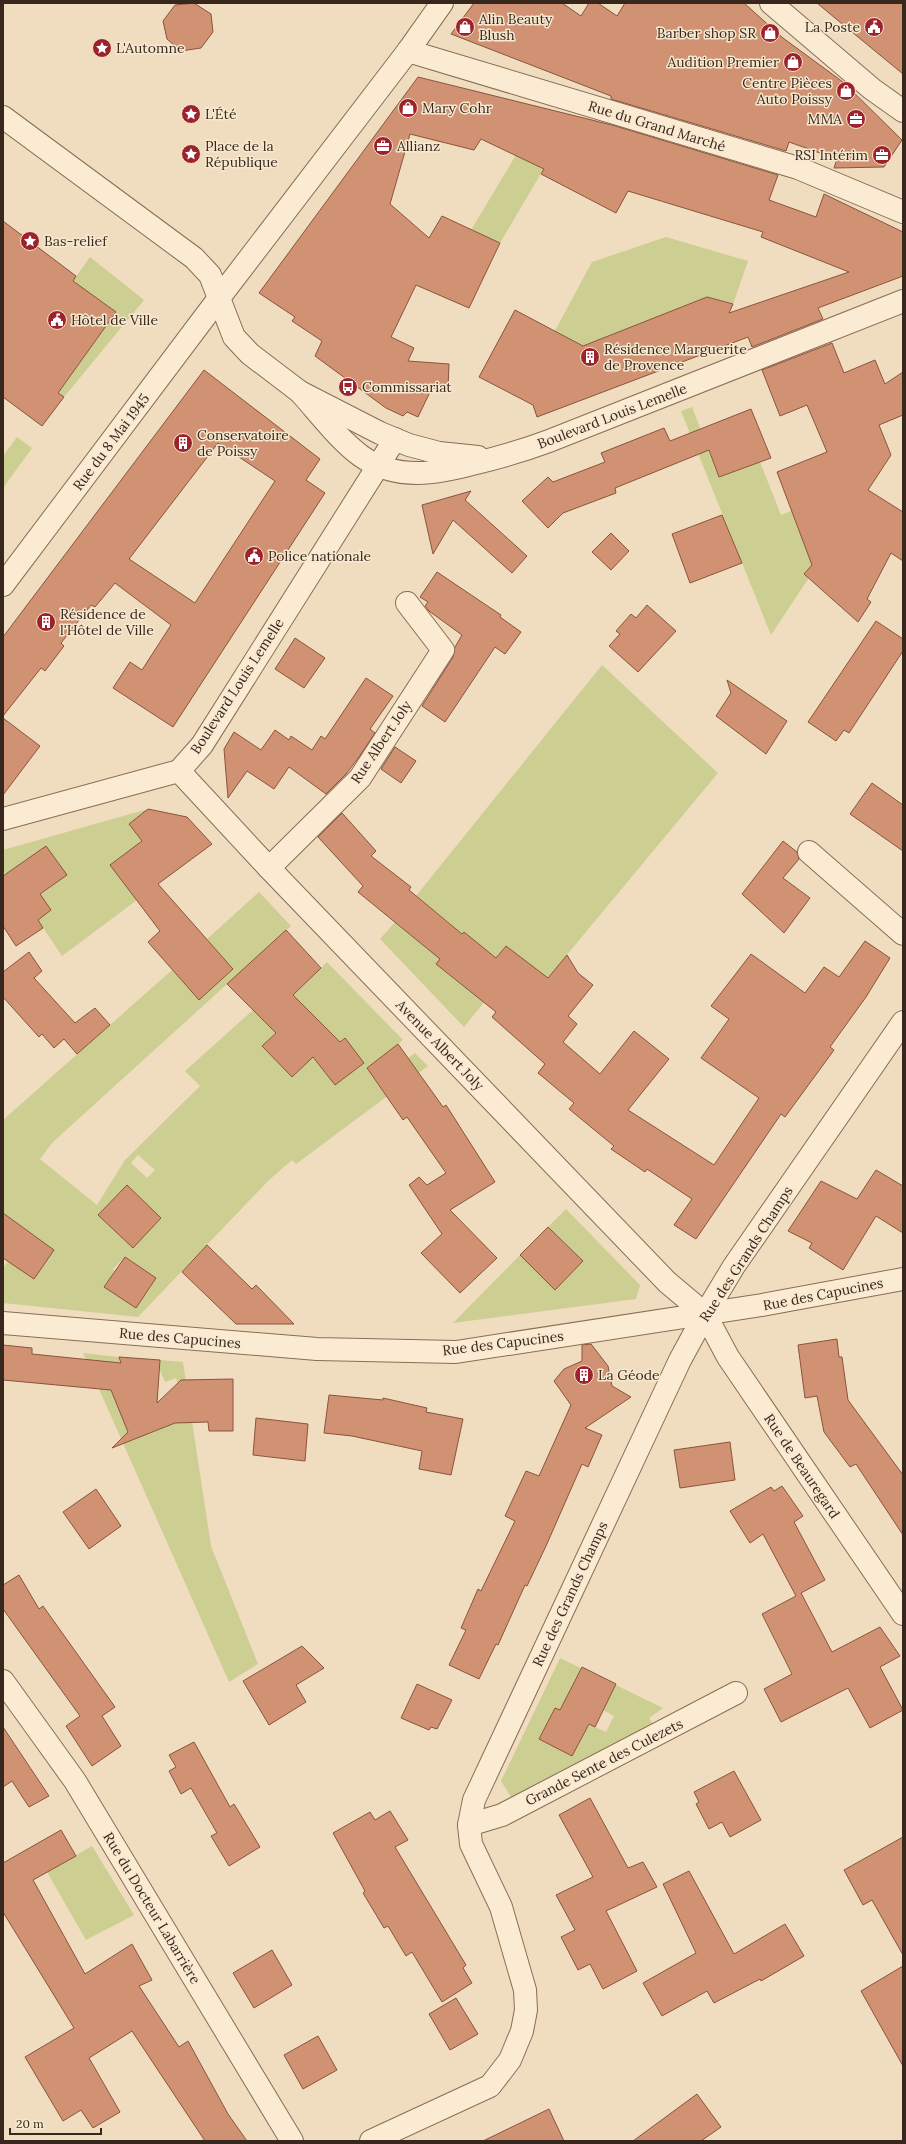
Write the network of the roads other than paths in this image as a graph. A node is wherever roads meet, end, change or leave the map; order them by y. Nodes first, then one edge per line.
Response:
1 (442, 3) edge
2 (771, 3) edge
3 (408, 51) junction
4 (903, 111) edge
5 (3, 117) edge
6 (903, 212) edge
7 (219, 298) junction
8 (903, 301) edge
9 (300, 392) junction
10 (395, 439) junction
11 (500, 458) junction
12 (378, 466) junction
13 (3, 585) edge
14 (407, 604) dead end
15 (179, 771) junction
16 (3, 819) edge
17 (809, 852) dead end
18 (269, 868) junction
19 (903, 934) edge
20 (903, 1022) edge
21 (903, 1279) edge
22 (705, 1314) junction
23 (3, 1323) edge
24 (903, 1614) edge
25 (3, 1681) edge
26 (736, 1693) dead end
27 (469, 1826) junction
28 (292, 2141) edge
29 (371, 2141) edge

1 - 3 street
2 - 4 street
3 - 6 street, Rue du Grand Marché
3 - 7 street
5 - 7 street
7 - 9 street
7 - 13 street, Rue du 8 Mai 1945
8 - 11 street, Boulevard Louis Lemelle
9 - 10 street
9 - 12 street
10 - 11 street, Boulevard Louis Lemelle
10 - 12 street, Boulevard Louis Lemelle
11 - 12 street, Boulevard Louis Lemelle
12 - 15 street, Boulevard Louis Lemelle
14 - 18 street, Rue Albert Joly
15 - 16 street
15 - 18 street, Avenue Albert Joly
17 - 19 street
18 - 22 street, Avenue Albert Joly
20 - 22 street, Rue des Grands Champs
21 - 22 street, Rue des Capucines
22 - 23 street, Rue des Capucines
22 - 24 street, Rue de Beauregard
22 - 27 street, Rue des Grands Champs
25 - 28 street, Rue du Docteur Labarrière
26 - 27 street, Grande Sente des Culezets
27 - 29 street, Rue des Grands Champs

